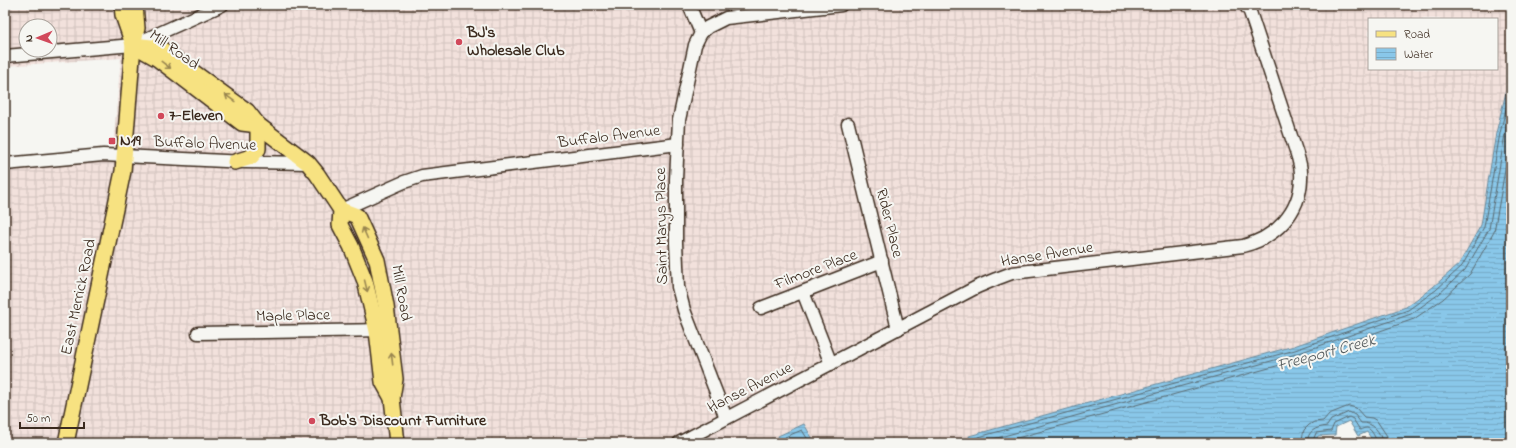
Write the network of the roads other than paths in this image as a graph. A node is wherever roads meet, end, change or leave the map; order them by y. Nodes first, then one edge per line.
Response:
1 (122, 5) edge
2 (135, 5) edge
3 (222, 5) edge
4 (689, 5) edge
5 (841, 5) edge
6 (1245, 5) edge
7 (701, 34) junction
8 (133, 44) junction
9 (5, 56) edge
10 (848, 124) dead end
11 (258, 125) junction
12 (678, 144) junction
13 (125, 157) junction
14 (235, 162) junction
15 (308, 163) junction
16 (5, 164) edge
17 (341, 210) junction
18 (882, 262) junction
19 (803, 292) junction
20 (761, 308) dead end
21 (898, 329) junction
22 (383, 330) junction
23 (198, 333) dead end
24 (831, 364) junction
25 (726, 418) junction
26 (66, 443) edge
27 (397, 443) edge
28 (679, 443) edge

1 - 8 main road
2 - 8 main road, East Merrick Road
3 - 8 street
4 - 7 street
5 - 7 street
6 - 21 street, Hanse Avenue
7 - 12 street, Buffalo Avenue
8 - 9 street
8 - 11 main road, Mill Road
8 - 13 main road, East Merrick Road
10 - 18 street, Rider Place
11 - 14 main road
11 - 15 main road, Mill Road
12 - 17 street, Buffalo Avenue
12 - 25 street, Saint Marys Place
13 - 14 street, Buffalo Avenue
13 - 16 street, Buffalo Avenue
13 - 26 main road, East Merrick Road
14 - 15 street, Buffalo Avenue
15 - 17 main road, Mill Road
17 - 22 main road, Mill Road
18 - 19 street, Filmore Place
18 - 21 street, Rider Place
19 - 20 street, Filmore Place
19 - 24 street
21 - 24 street, Hanse Avenue
22 - 23 street, Maple Place
22 - 27 main road, Mill Road
24 - 25 street, Hanse Avenue
25 - 28 street, Hanse Avenue

